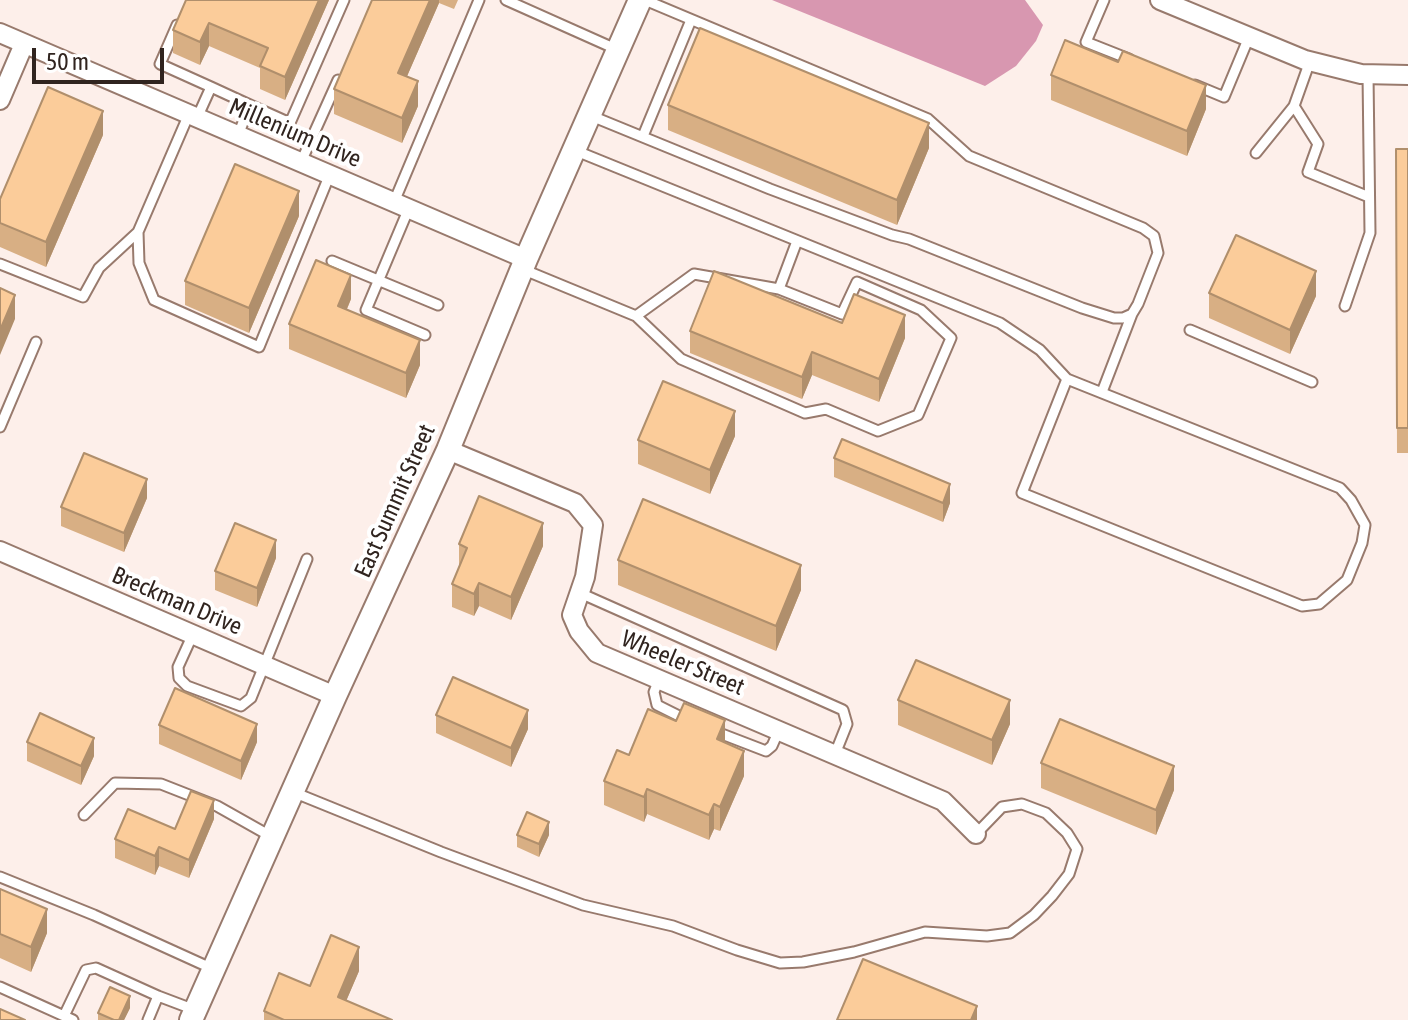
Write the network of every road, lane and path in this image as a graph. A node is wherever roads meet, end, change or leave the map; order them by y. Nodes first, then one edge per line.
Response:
1 (344, 0) edge
2 (479, 0) edge
3 (506, 0) edge
4 (642, 0) edge
5 (1104, 0) edge
6 (1168, 2) edge
7 (182, 13) edge
8 (691, 20) junction
9 (0, 33) edge
10 (1249, 37) junction
11 (24, 44) junction
12 (618, 50) junction
13 (1310, 61) junction
14 (1142, 64) edge
15 (341, 73) edge
16 (1368, 74) junction
17 (1407, 75) edge
18 (1183, 80) edge
19 (211, 87) junction
20 (0, 100) edge
21 (250, 105) junction
22 (1294, 106) junction
23 (589, 115) junction
24 (193, 116) junction
25 (238, 135) junction
26 (643, 136) junction
27 (574, 150) junction
28 (1256, 153) dead end
29 (301, 162) junction
30 (330, 174) junction
31 (1369, 197) junction
32 (401, 205) junction
33 (138, 232) junction
34 (797, 241) junction
35 (332, 261) dead end
36 (0, 264) edge
37 (524, 264) junction
38 (862, 266) junction
39 (378, 282) junction
40 (857, 282) junction
41 (779, 289) junction
42 (438, 305) dead end
43 (1345, 306) dead end
44 (1132, 314) junction
45 (636, 316) junction
46 (1190, 330) dead end
47 (425, 335) dead end
48 (36, 342) dead end
49 (1067, 379) junction
50 (1312, 382) dead end
51 (1102, 392) junction
52 (0, 427) edge
53 (448, 450) junction
54 (0, 551) edge
55 (307, 559) dead end
56 (580, 593) junction
57 (193, 634) junction
58 (265, 666) junction
59 (659, 679) junction
60 (335, 696) junction
61 (779, 730) junction
62 (835, 754) junction
63 (293, 792) junction
64 (84, 815) dead end
65 (976, 834) joint
66 (272, 837) junction
67 (0, 877) edge
68 (214, 969) junction
69 (0, 987) edge
70 (158, 996) junction
71 (193, 1015) edge
72 (68, 1018) edge
73 (148, 1020) edge

1 - 21 lane
2 - 32 lane
3 - 12 lane
4 - 8 lane
4 - 12 street, East Summit Street
5 - 14 lane
6 - 10 street
7 - 19 lane
8 - 26 lane
8 - 44 lane
9 - 11 street, Millenium Drive
10 - 13 street
10 - 18 lane
11 - 20 street
11 - 24 street, Millenium Drive
12 - 23 street, East Summit Street
13 - 16 street
13 - 22 lane
15 - 29 lane
16 - 17 street
16 - 31 lane
19 - 21 lane
19 - 24 lane
21 - 25 lane
22 - 28 lane
22 - 31 lane
23 - 26 lane
23 - 27 street, East Summit Street
24 - 25 street, Millenium Drive
24 - 33 lane
25 - 29 street, Millenium Drive
26 - 44 lane
27 - 34 lane
27 - 37 street, East Summit Street
29 - 30 street, Millenium Drive
30 - 32 street, Millenium Drive
30 - 33 lane
31 - 43 lane
32 - 37 street, Millenium Drive
32 - 39 lane
33 - 36 lane
34 - 38 lane
34 - 41 lane
35 - 39 lane
37 - 45 lane
37 - 53 street, East Summit Street
38 - 40 lane
38 - 49 lane
39 - 42 lane
39 - 47 lane
40 - 41 lane
40 - 45 lane
41 - 45 lane
44 - 51 lane
46 - 50 lane
48 - 52 lane
49 - 51 lane
49 - 51 lane
53 - 56 street, Wheeler Street
53 - 60 street, East Summit Street
54 - 57 street, Breckman Drive
55 - 58 lane
56 - 59 street, Wheeler Street
56 - 62 lane
57 - 58 street, Breckman Drive
57 - 58 lane
58 - 60 street, Breckman Drive
59 - 61 street, Wheeler Street
59 - 61 lane
60 - 63 street, East Summit Street
61 - 62 street, Wheeler Street
62 - 65 street, Wheeler Street
63 - 65 lane
63 - 66 street, East Summit Street
64 - 66 lane
66 - 68 street, East Summit Street
67 - 68 lane
68 - 71 street, East Summit Street
69 - 72 lane
70 - 71 lane
70 - 72 lane
70 - 73 lane

